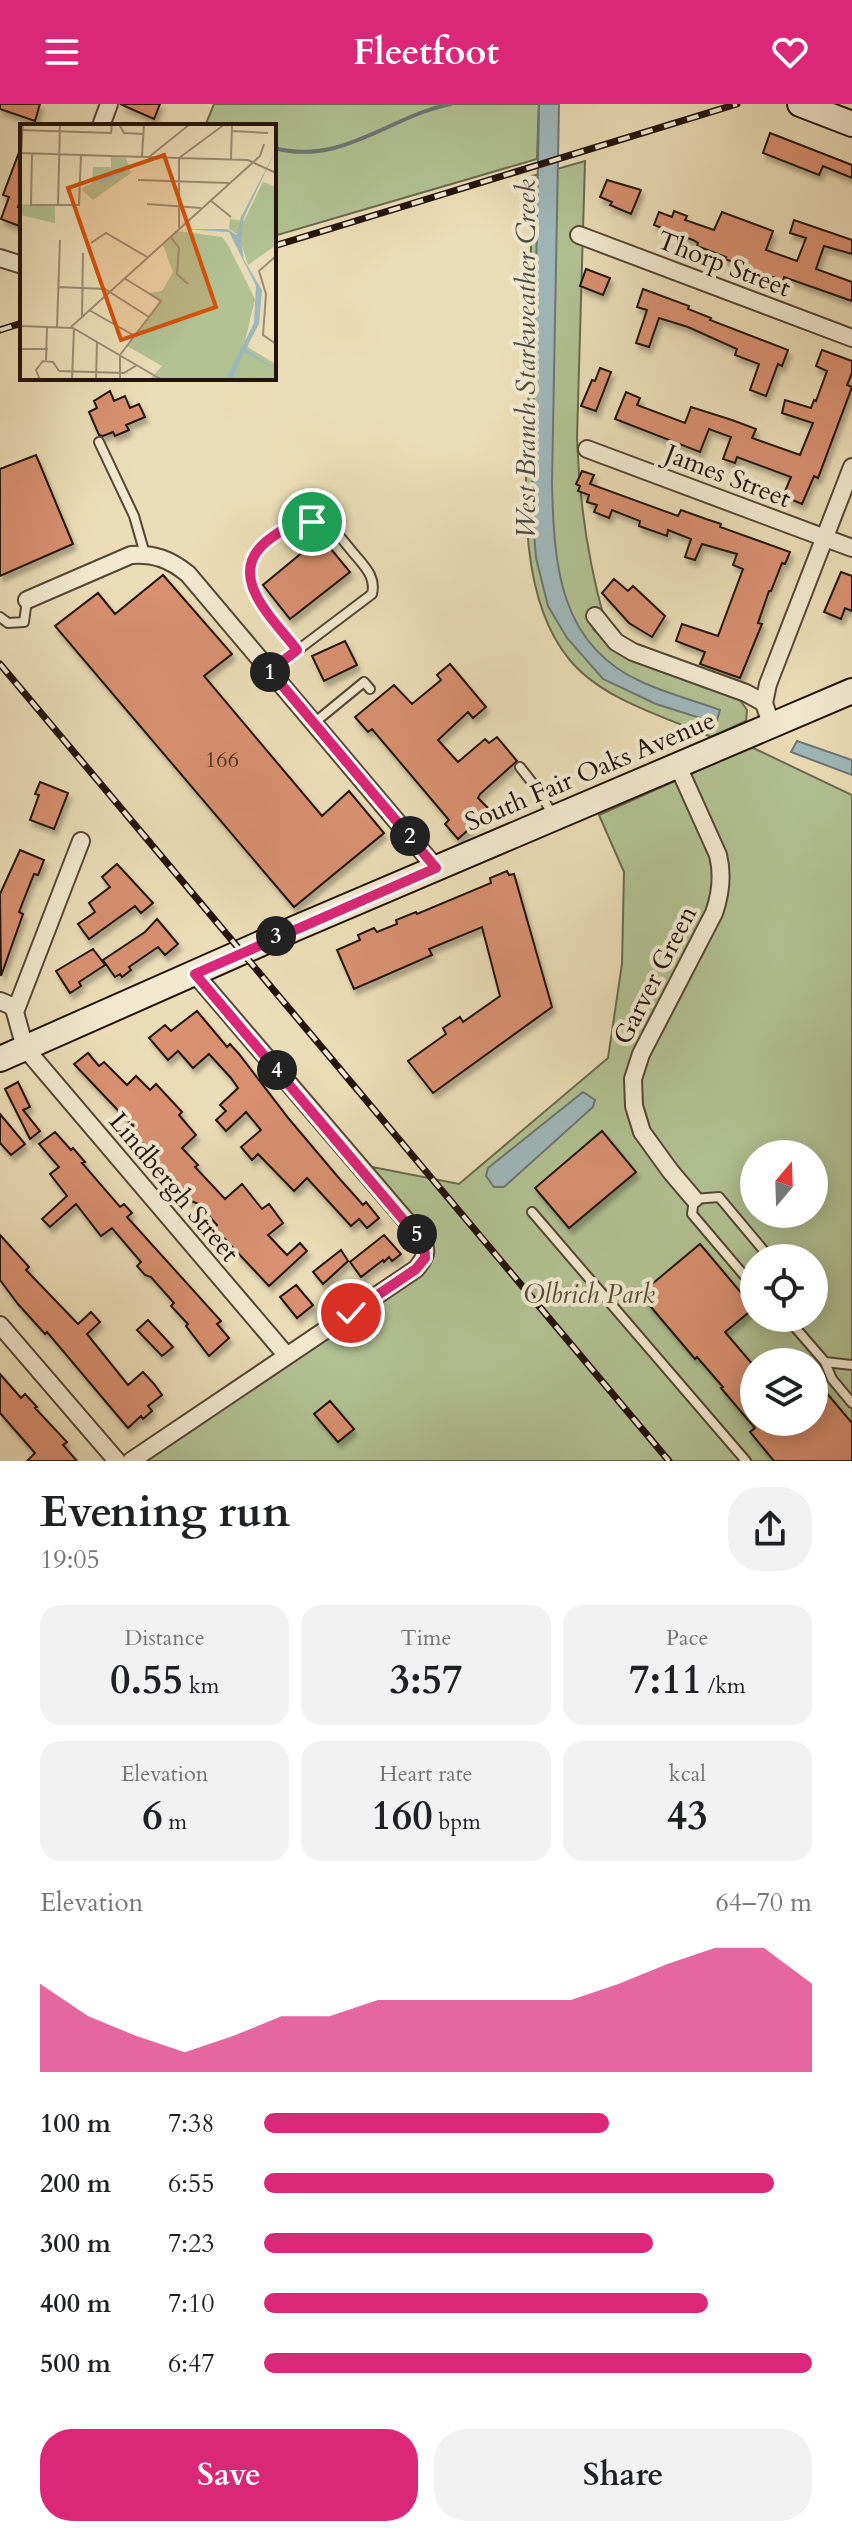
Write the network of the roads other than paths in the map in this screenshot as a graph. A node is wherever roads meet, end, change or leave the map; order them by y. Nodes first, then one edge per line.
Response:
1 (109, 104) edge
2 (800, 104) edge
3 (102, 124) edge
4 (852, 124) edge
5 (579, 235) dead end
6 (0, 258) edge
7 (20, 264) edge
8 (852, 338) edge
9 (99, 442) dead end
10 (587, 449) dead end
11 (852, 467) edge
12 (825, 539) junction
13 (852, 548) edge
14 (153, 556) junction
15 (27, 600) joint
16 (595, 616) dead end
17 (0, 617) edge
18 (297, 650) junction
19 (270, 671) junction
20 (370, 689) dead end
21 (852, 691) edge
22 (768, 714) junction
23 (314, 723) junction
24 (677, 764) junction
25 (520, 767) dead end
26 (553, 817) junction
27 (81, 841) dead end
28 (436, 868) junction
29 (195, 974) junction
30 (0, 1001) edge
31 (15, 1012) junction
32 (25, 1048) junction
33 (0, 1059) edge
34 (693, 1206) junction
35 (532, 1212) dead end
36 (758, 1244) edge
37 (740, 1268) edge
38 (0, 1325) edge
39 (799, 1332) edge
40 (813, 1348) edge
41 (287, 1356) junction
42 (828, 1362) edge
43 (852, 1365) edge
44 (828, 1369) edge
45 (852, 1403) edge
46 (741, 1460) edge
47 (117, 1461) edge
48 (131, 1461) edge

1 - 3 street
2 - 4 street
5 - 8 street, Thorp Street
6 - 7 street
9 - 14 lane
10 - 12 street, James Street
11 - 12 street
12 - 13 street, James Street
12 - 22 street
14 - 15 street
14 - 19 street
15 - 17 lane
16 - 22 street
18 - 18 lane
18 - 19 lane
19 - 23 street
20 - 23 lane
21 - 22 street, South Fair Oaks Avenue
22 - 24 street, South Fair Oaks Avenue
23 - 28 street
24 - 26 street, South Fair Oaks Avenue
24 - 34 street, Garver Green
25 - 26 lane
26 - 28 street, South Fair Oaks Avenue
27 - 31 street
28 - 29 street, South Fair Oaks Avenue
29 - 32 street, South Fair Oaks Avenue
29 - 41 street
30 - 31 street
31 - 32 street
32 - 33 street, South Fair Oaks Avenue
32 - 41 street, Lindbergh Street
34 - 36 lane
34 - 37 lane
35 - 46 lane
38 - 47 street
39 - 40 lane
41 - 48 street
42 - 43 lane
44 - 45 lane

